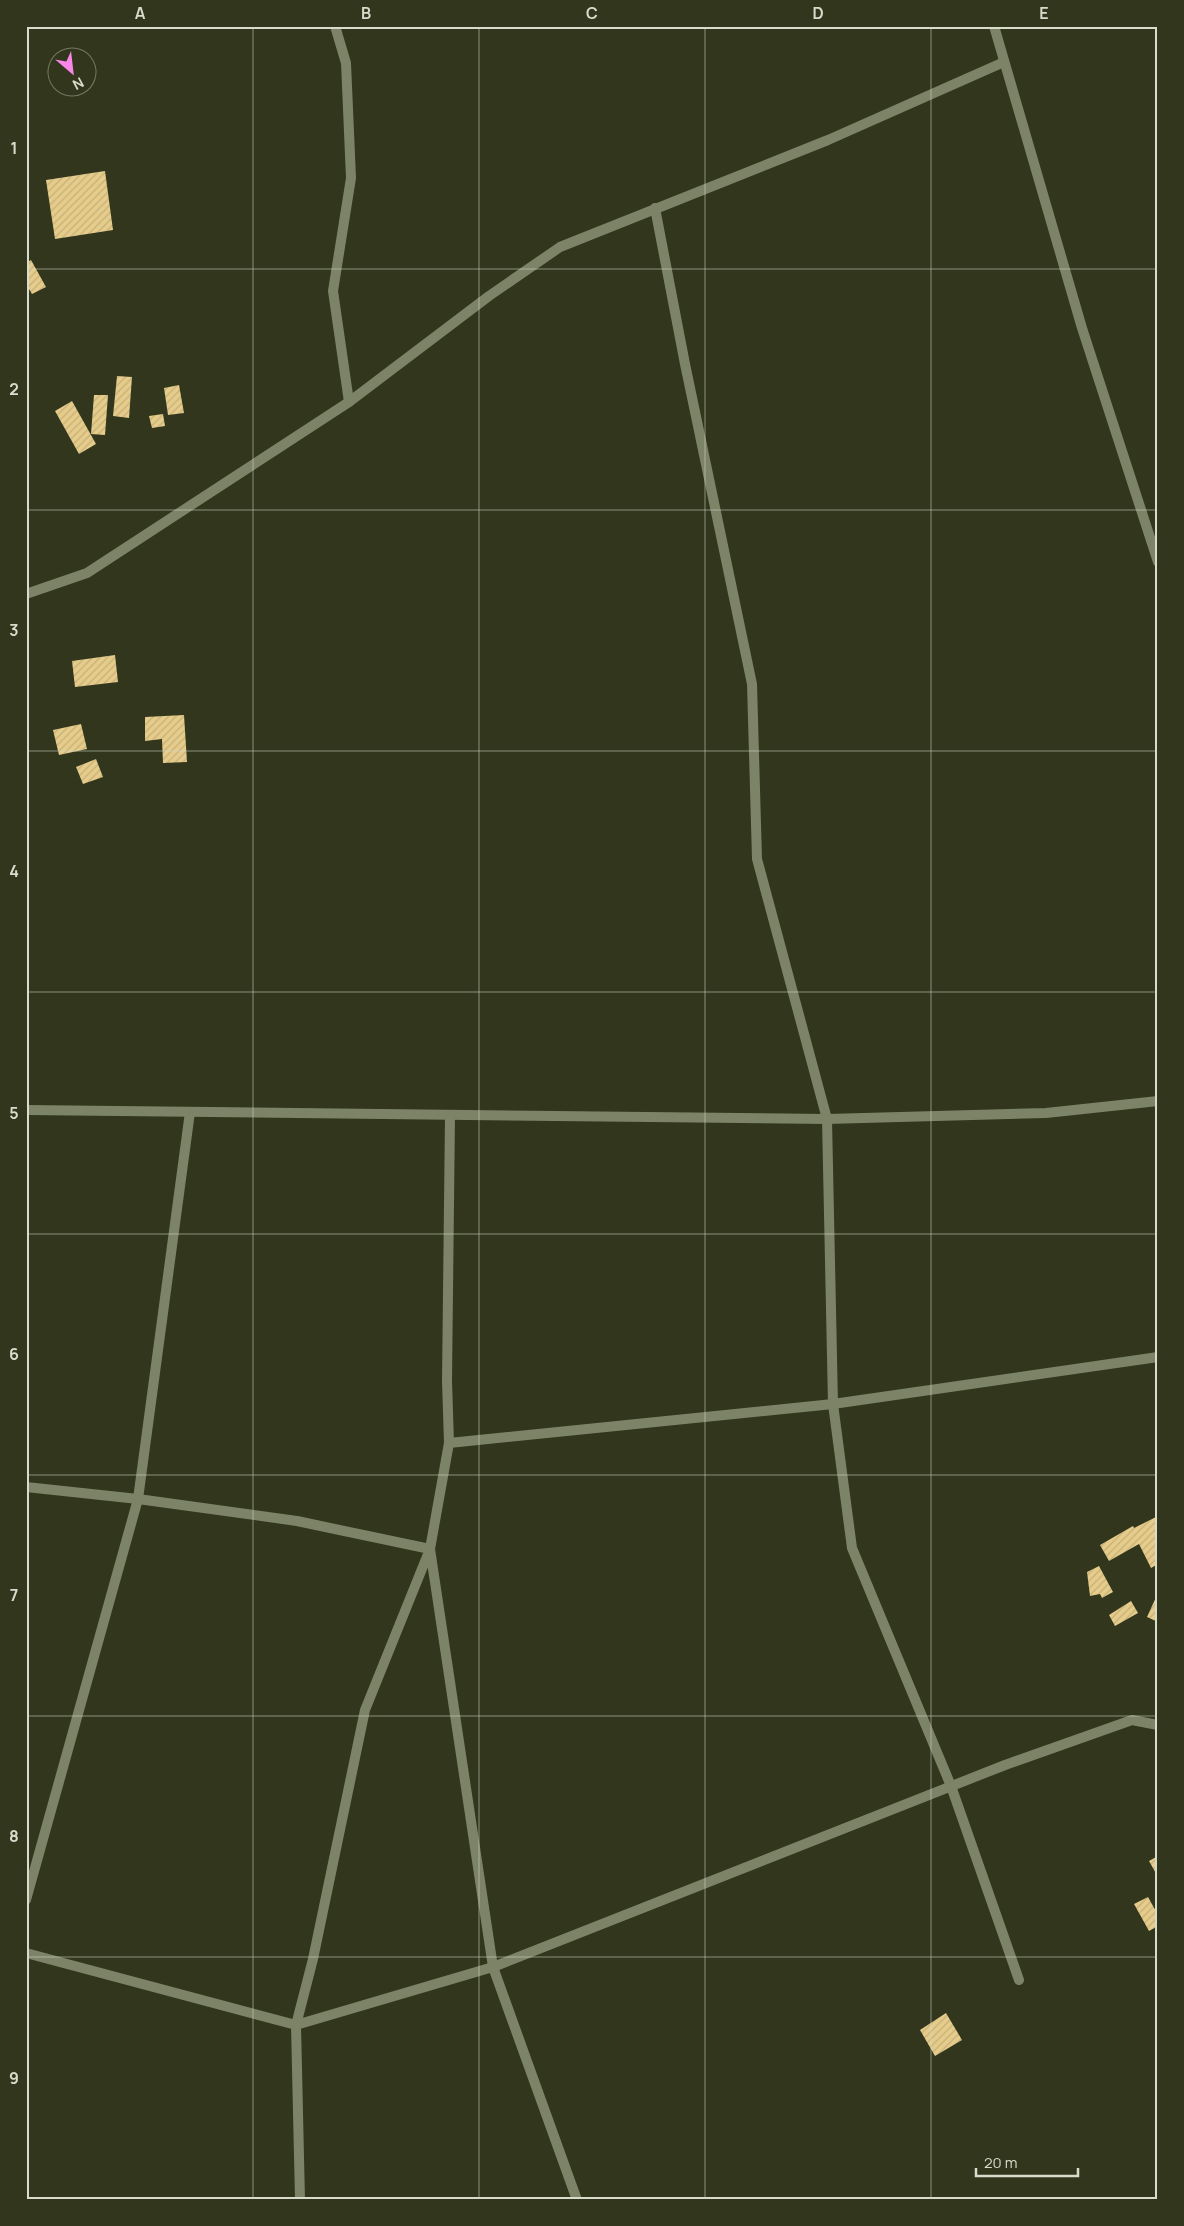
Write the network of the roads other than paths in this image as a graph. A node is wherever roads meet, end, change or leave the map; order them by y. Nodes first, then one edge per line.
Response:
1 (335, 26) edge
2 (994, 26) edge
3 (1004, 62) junction
4 (655, 208) junction
5 (349, 402) junction
6 (1158, 562) edge
7 (26, 594) edge
8 (1158, 1101) edge
9 (26, 1110) edge
10 (190, 1112) junction
11 (450, 1115) junction
12 (827, 1119) junction
13 (1158, 1357) edge
14 (833, 1404) junction
15 (449, 1443) junction
16 (26, 1487) edge
17 (138, 1499) junction
18 (430, 1549) junction
19 (1158, 1725) edge
20 (951, 1786) junction
21 (26, 1900) edge
22 (26, 1953) edge
23 (493, 1967) junction
24 (1019, 1980) dead end
25 (296, 2025) junction
26 (300, 2200) edge
27 (577, 2200) edge

1 - 5 street
2 - 3 street
3 - 4 street
3 - 6 street
4 - 5 street
4 - 12 street
5 - 7 street
8 - 12 street
9 - 10 street
10 - 11 street
10 - 17 street
11 - 12 street
11 - 15 street
12 - 14 street
13 - 14 street
14 - 15 street
14 - 20 street
15 - 18 street
16 - 17 street
17 - 18 street
17 - 21 street
18 - 23 street
18 - 25 street
19 - 20 street
20 - 23 street
20 - 24 street
22 - 25 street
23 - 25 street
23 - 27 street
25 - 26 street

